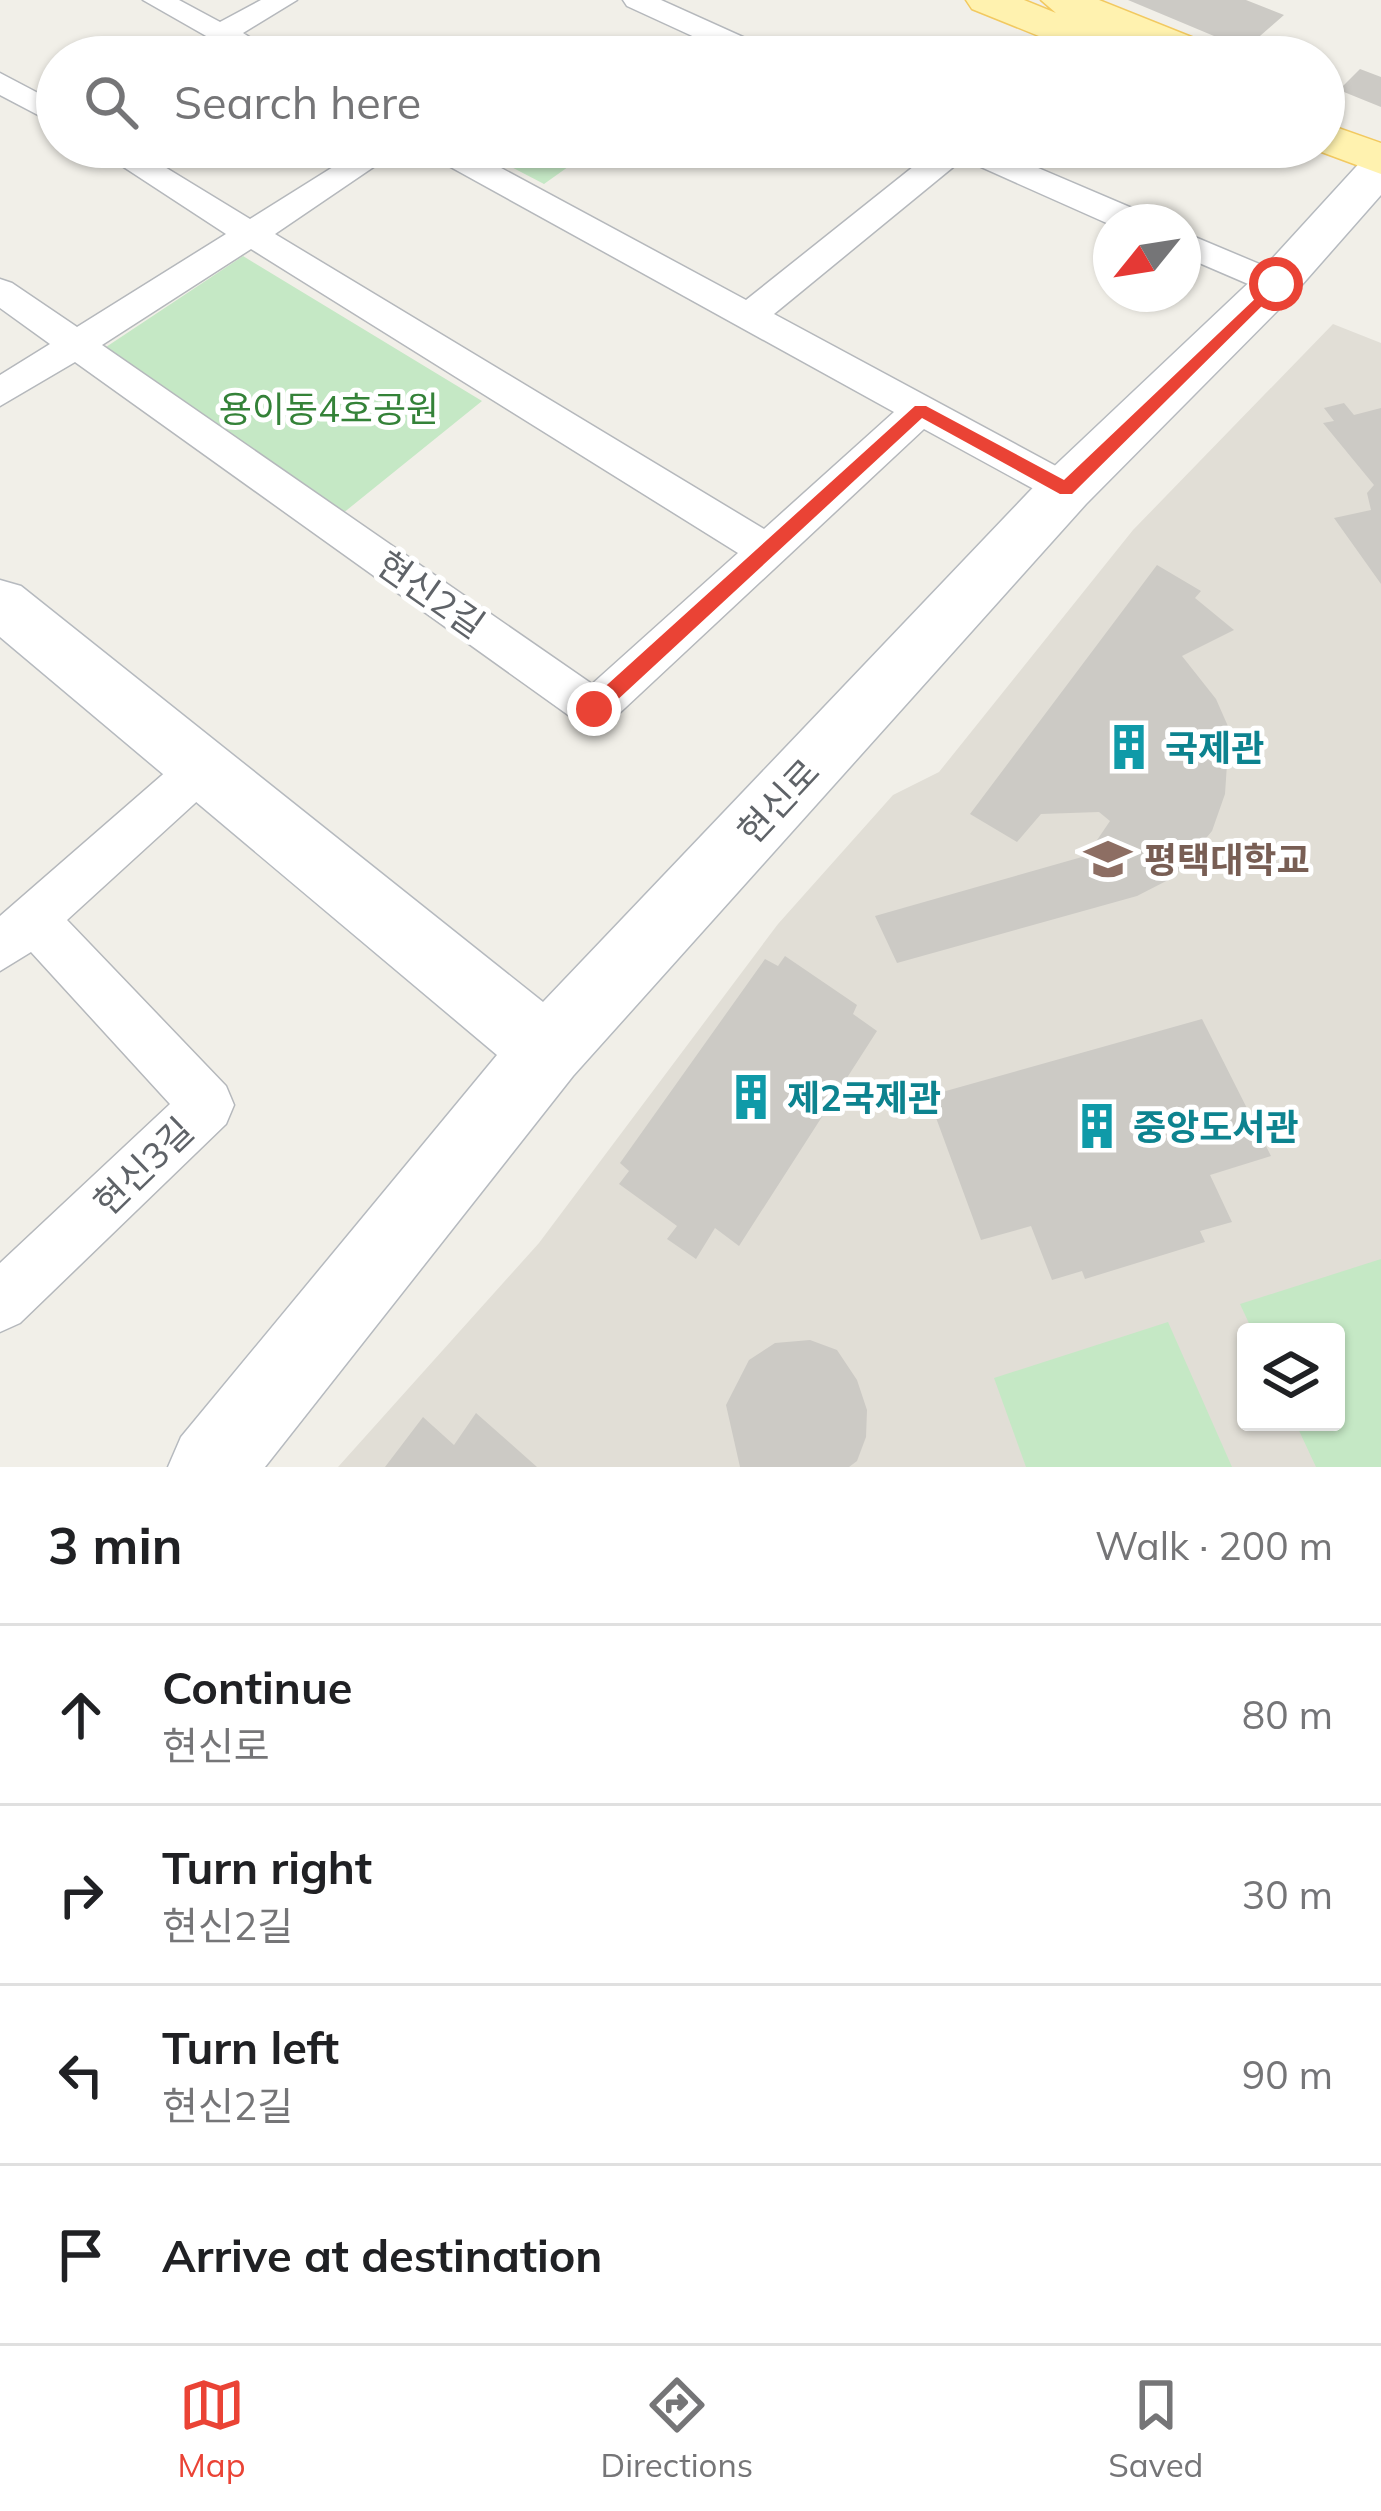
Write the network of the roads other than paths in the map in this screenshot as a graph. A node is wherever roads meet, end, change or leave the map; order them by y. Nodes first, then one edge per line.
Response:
1 (157, 0) edge
2 (284, 0) edge
3 (637, 0) edge
4 (988, 0) edge
5 (1062, 0) edge
6 (221, 33) junction
7 (227, 36) edge
8 (717, 36) edge
9 (1076, 36) edge
10 (1151, 36) edge
11 (0, 82) edge
12 (36, 103) edge
13 (1345, 114) edge
14 (1381, 129) edge
15 (1345, 147) edge
16 (1381, 164) edge
17 (144, 168) edge
18 (355, 168) edge
19 (477, 168) edge
20 (934, 168) edge
21 (1009, 168) edge
22 (1093, 204) edge
23 (254, 233) junction
24 (1201, 251) edge
25 (1276, 284) junction
26 (0, 292) edge
27 (749, 316) junction
28 (76, 344) junction
29 (0, 393) edge
30 (920, 410) junction
31 (1066, 489) junction
32 (767, 550) junction
33 (0, 602) edge
34 (200, 770) junction
35 (17, 934) edge
36 (547, 1051) junction
37 (0, 1303) edge
38 (211, 1467) edge

1 - 6 street
2 - 6 street
3 - 8 street
4 - 9 main road
5 - 10 main road
6 - 7 street
11 - 12 street
13 - 14 main road
15 - 16 main road
16 - 25 main road, 현신로
17 - 23 street
18 - 23 street
19 - 27 street
20 - 27 street
21 - 22 street
23 - 28 street
23 - 32 street
24 - 25 street
25 - 31 main road, 현신로
26 - 28 street, 현신2길
27 - 30 street
28 - 29 street
28 - 32 street, 현신2길
30 - 31 street
30 - 32 street, 현신2길
31 - 36 main road, 현신로
33 - 34 main road
34 - 35 street, 현신3길
34 - 36 main road
35 - 37 street, 현신3길
36 - 38 main road, 현신로

